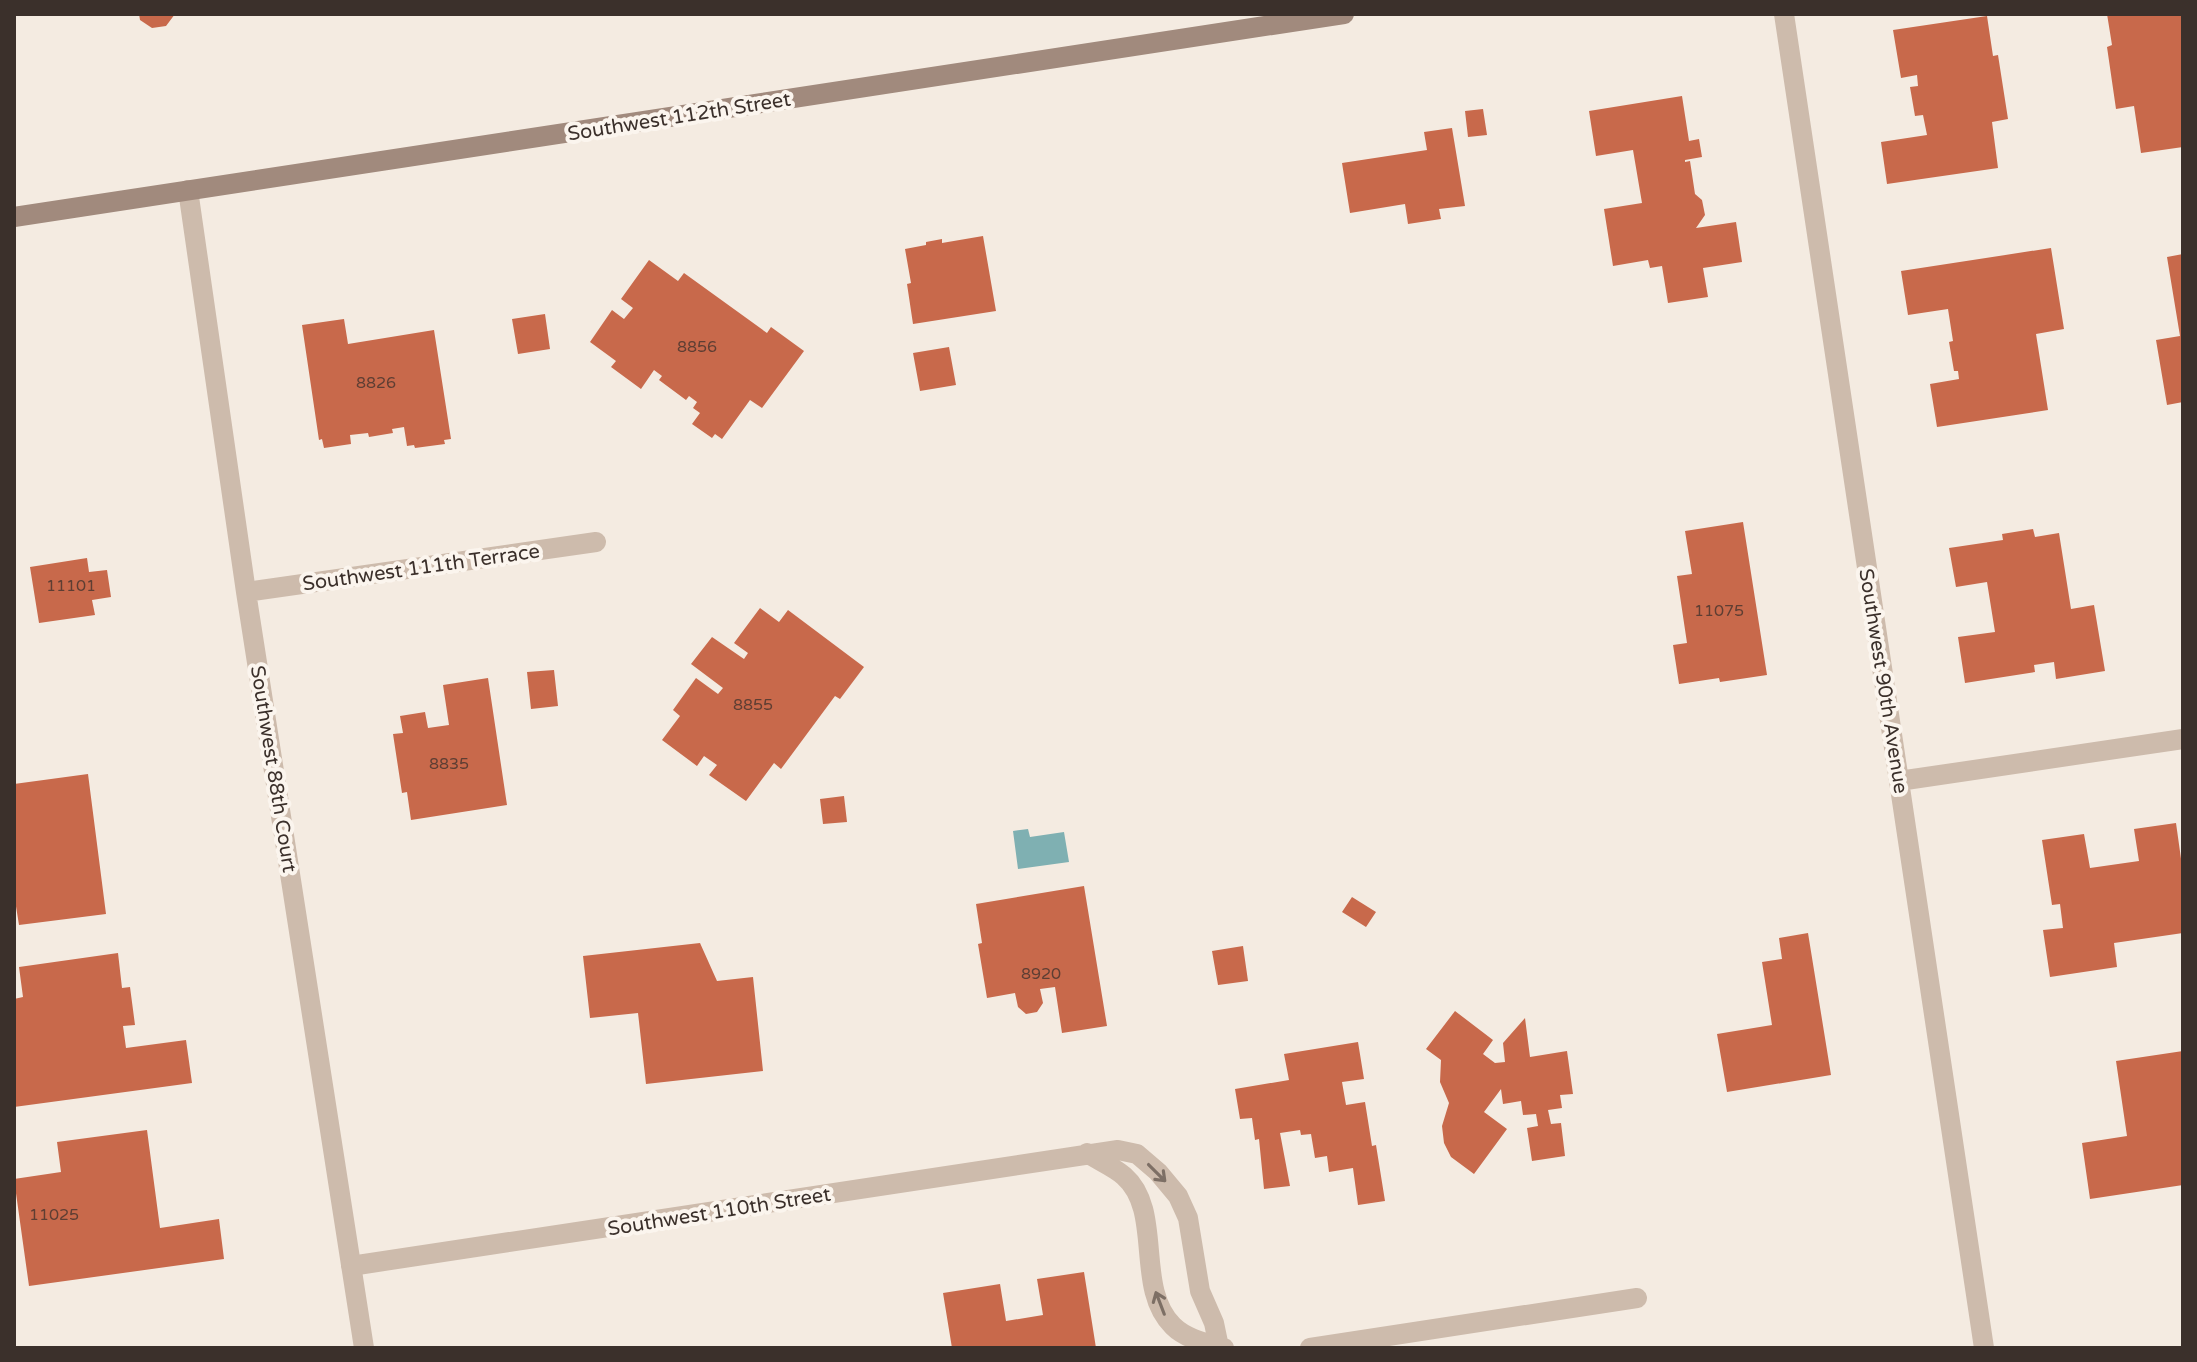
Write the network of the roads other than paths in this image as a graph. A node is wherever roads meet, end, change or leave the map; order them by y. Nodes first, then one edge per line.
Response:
1 (1344, 14) edge
2 (1784, 14) edge
3 (188, 190) junction
4 (14, 217) edge
5 (596, 542) dead end
6 (246, 592) junction
7 (2183, 739) edge
8 (1899, 781) junction
9 (1087, 1153) junction
10 (351, 1266) junction
11 (1637, 1298) dead end
12 (1222, 1347) edge
13 (364, 1348) edge
14 (1310, 1348) edge
15 (1984, 1348) edge

1 - 3 main road, Southwest 112th Street
2 - 8 street, Southwest 90th Avenue
3 - 4 main road, Southwest 112th Street
3 - 6 street, Southwest 88th Court
5 - 6 street, Southwest 111th Terrace
6 - 10 street, Southwest 88th Court
7 - 8 street
8 - 15 street, Southwest 90th Avenue
9 - 10 street, Southwest 110th Street
12 -> 9 street
9 -> 12 street, Southwest 110th Street
10 - 13 street, Southwest 88th Court
11 - 14 street

